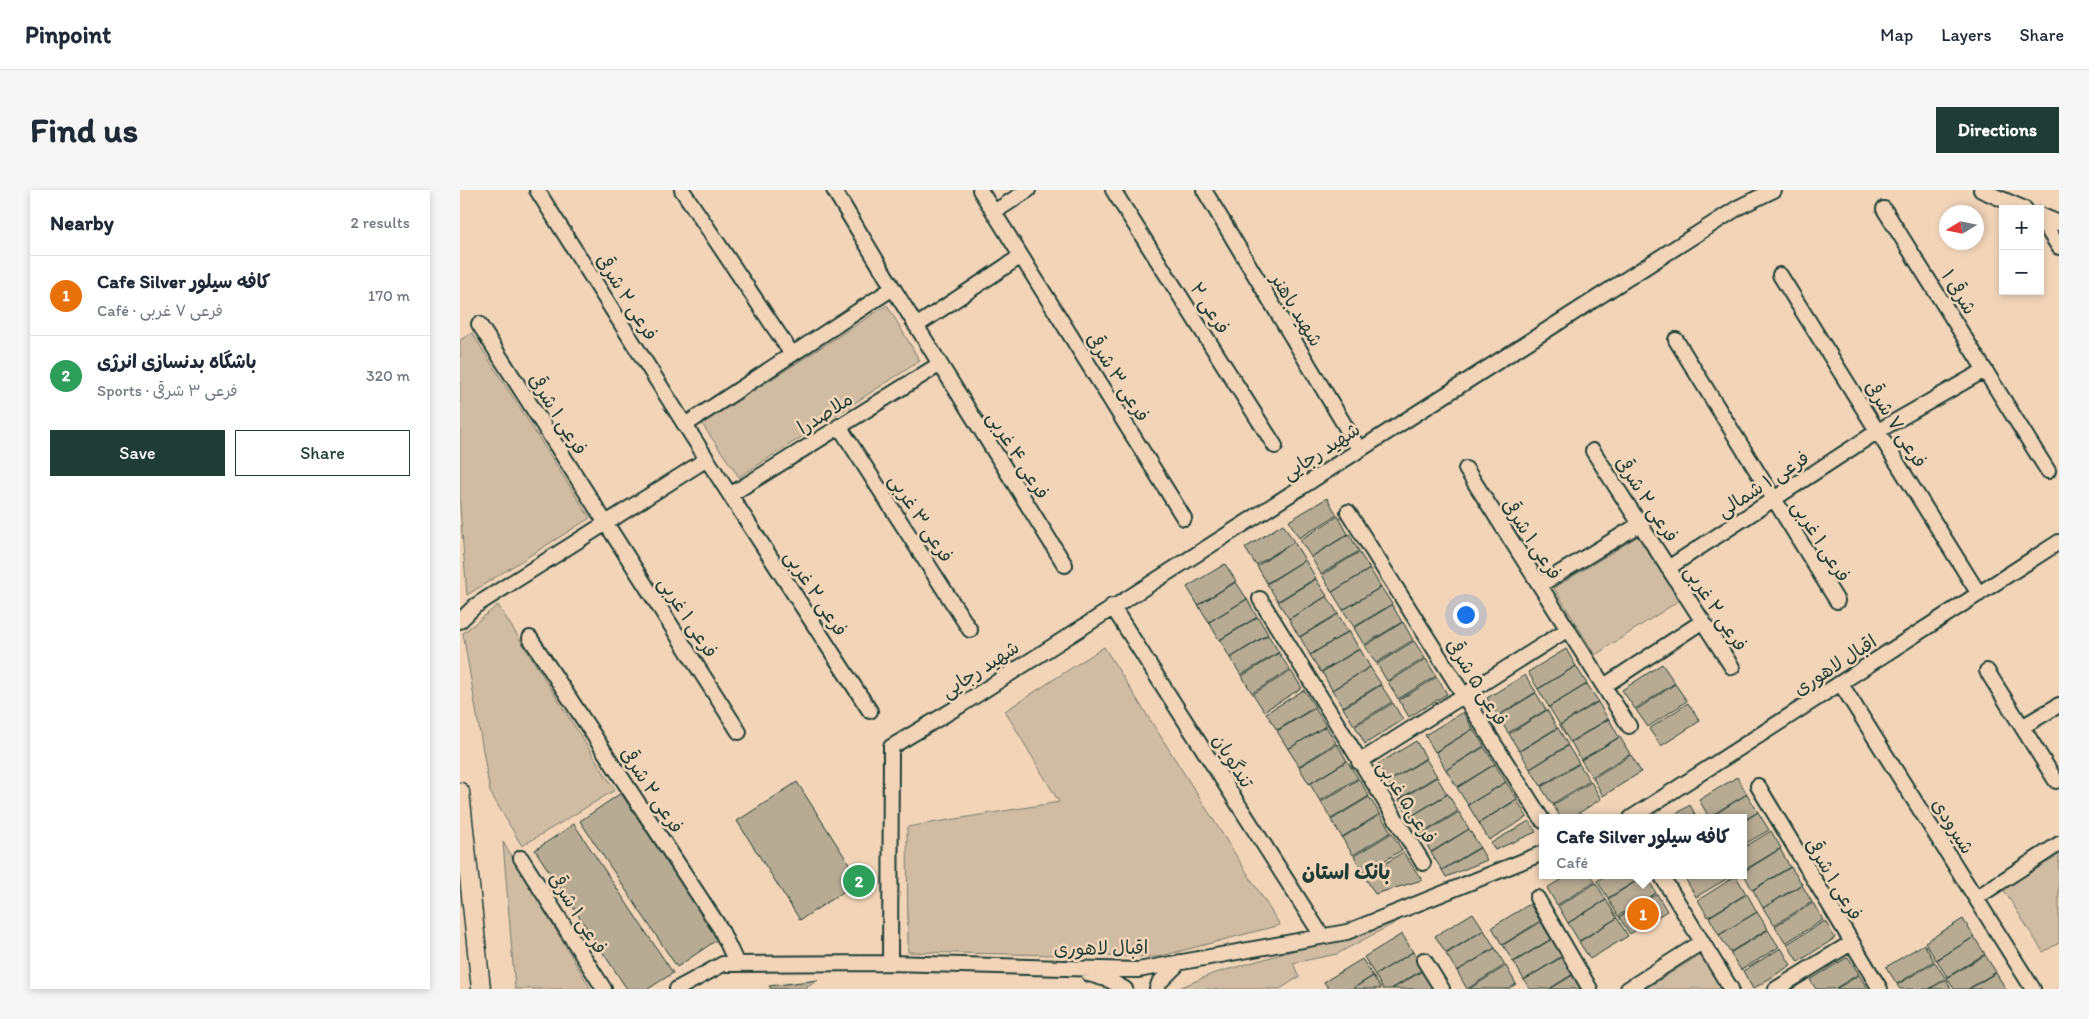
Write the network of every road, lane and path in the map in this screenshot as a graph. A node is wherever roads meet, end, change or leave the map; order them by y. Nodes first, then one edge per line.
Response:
1 (537, 190) edge
2 (682, 190) edge
3 (834, 190) edge
4 (980, 190) edge
5 (1028, 190) edge
6 (1113, 190) edge
7 (1204, 190) edge
8 (1774, 190) edge
9 (1981, 190) edge
10 (2016, 205) edge
11 (1884, 208) dead end
12 (994, 212) junction
13 (2044, 218) edge
14 (2044, 223) edge
15 (2059, 223) edge
16 (2059, 247) edge
17 (1021, 256) junction
18 (1780, 275) dead end
19 (892, 288) junction
20 (479, 324) dead end
21 (916, 326) junction
22 (1676, 340) dead end
23 (792, 354) junction
24 (940, 364) junction
25 (1985, 370) junction
26 (685, 424) junction
27 (840, 426) junction
28 (1878, 431) junction
29 (1275, 446) dead end
30 (1359, 449) junction
31 (1593, 451) dead end
32 (707, 458) junction
33 (1466, 469) dead end
34 (2048, 471) dead end
35 (730, 495) junction
36 (1774, 500) junction
37 (1348, 512) dead end
38 (1184, 518) dead end
39 (606, 523) junction
40 (1640, 524) junction
41 (2059, 542) edge
42 (1065, 565) dead end
43 (1668, 568) junction
44 (1540, 585) junction
45 (1979, 594) junction
46 (1260, 599) dead end
47 (1837, 601) dead end
48 (475, 606) junction
49 (1112, 606) junction
50 (460, 607) edge
51 (460, 621) edge
52 (1703, 621) junction
53 (1568, 629) junction
54 (970, 630) dead end
55 (530, 638) dead end
56 (1732, 667) dead end
57 (1987, 671) dead end
58 (1841, 684) junction
59 (1604, 686) junction
60 (1463, 695) junction
61 (2059, 704) edge
62 (870, 711) dead end
63 (1629, 726) dead end
64 (2022, 727) junction
65 (739, 732) dead end
66 (1359, 762) junction
67 (2056, 781) dead end
68 (1758, 786) dead end
69 (460, 792) edge
70 (1637, 814) edge
71 (1539, 815) edge
72 (2059, 844) edge
73 (1539, 855) edge
74 (521, 858) dead end
75 (1423, 863) dead end
76 (1663, 879) edge
77 (1537, 898) dead end
78 (1976, 898) junction
79 (1322, 936) junction
80 (1702, 942) junction
81 (1851, 943) junction
82 (1424, 960) dead end
83 (1180, 962) junction
84 (890, 963) junction
85 (738, 964) junction
86 (1069, 968) junction
87 (481, 989) edge
88 (604, 989) edge
89 (678, 989) edge
90 (1125, 989) edge
91 (1157, 989) edge
92 (1442, 989) edge
93 (1590, 989) edge
94 (1628, 989) edge
95 (1731, 989) edge
96 (1776, 989) edge
97 (1880, 989) edge
98 (2033, 989) edge

1 - 26 street, فرعی ۲ شرقی
2 - 23 street
3 - 19 street
4 - 12 street
5 - 12 street
6 - 29 street, فرعی ۲
7 - 30 street, شهید باهنر
8 - 30 street, شهید رجایی
9 - 10 street
11 - 25 street, ۱ شرقی
12 - 17 street
13 - 15 street
14 - 16 street
17 - 21 street
17 - 38 street, فرعی ۳ شرقی
18 - 28 street, فرعی ۷ شرقی
19 - 21 street
19 - 23 street
20 - 39 street, فرعی ۱ شرقی
21 - 24 street
22 - 36 street
23 - 26 street
24 - 27 street, ملاصدرا
24 - 42 street, فرعی ۴ غربی
25 - 28 street, فرعی ۱ شمالی
25 - 34 street, ۱ شرقی
26 - 32 street
27 - 35 street, ملاصدرا
27 - 54 street, فرعی ۳ غربی
28 - 36 street, فرعی ۱ شمالی
28 - 45 street, فرعی ۷ شرقی
30 - 49 street, شهید رجایی
31 - 40 street, فرعی ۲ شرقی
32 - 35 street
32 - 39 street
33 - 44 street, فرعی ۱ شرقی
35 - 62 street, فرعی ۲ غربی
36 - 43 street, فرعی ۱ شمالی
36 - 47 street, فرعی ۱ غربی
37 - 60 street, فرعی ۵ شرقی
39 - 48 street
39 - 65 street, فرعی ۱ غربی
40 - 43 street, فرعی ۲ شرقی
40 - 44 street
41 - 45 street, اقبال لاهوری
43 - 52 street, فرعی ۲ غربی
44 - 53 street, فرعی ۱ شرقی
45 - 58 street, اقبال لاهوری
46 - 66 street
48 - 50 street
48 - 51 street
49 - 79 street, تندگویان
49 - 84 street, شهید رجایی
52 - 56 street, فرعی ۲ غربی
52 - 59 street
53 - 59 street
53 - 60 street
55 - 85 street, فرعی ۲ شرقی
57 - 64 street
58 - 70 street, اقبال لاهوری
58 - 78 street, شیرودی
59 - 63 street
60 - 66 street
60 - 71 street, فرعی ۵ شرقی
61 - 64 street
64 - 67 street
66 - 75 street, فرعی۵ غربی
68 - 81 street, فرعی ۱ شرقی
69 - 87 main road
72 - 78 street
73 - 79 street, اقبال لاهوری
74 - 88 street, فرعی ۱ شرقی
76 - 80 street
77 - 93 street
78 - 98 street, شیرودی
79 - 83 street, اقبال لاهوری
80 - 94 street
80 - 95 street
81 - 96 street
81 - 97 street, فرعی ۱ شرقی
82 - 92 street
83 - 86 street, اقبال لاهوری
83 - 91 street
84 - 85 street, اقبال لاهوری
84 - 86 street, اقبال لاهوری
85 - 89 street, اقبال لاهوری
86 - 90 street

